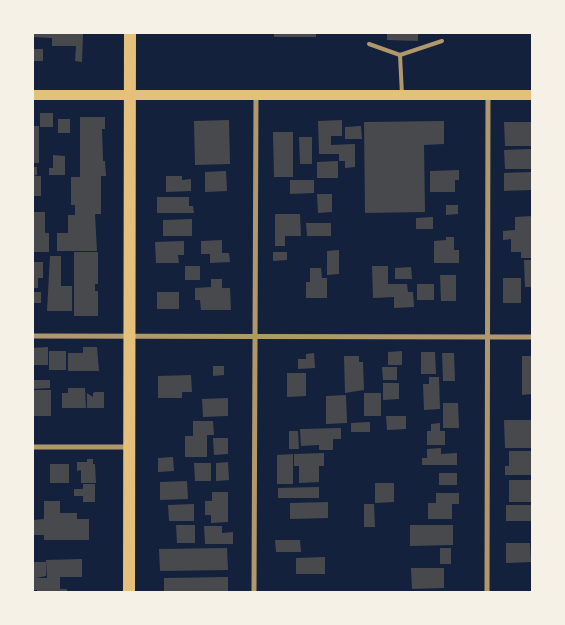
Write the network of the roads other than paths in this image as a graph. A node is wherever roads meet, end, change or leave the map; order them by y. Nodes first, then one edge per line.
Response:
1 (130, 32) edge
2 (442, 41) dead end
3 (369, 44) dead end
4 (400, 55) junction
5 (32, 95) edge
6 (130, 95) junction
7 (256, 95) junction
8 (402, 95) junction
9 (488, 95) junction
10 (532, 95) edge
11 (32, 336) edge
12 (129, 336) junction
13 (255, 336) junction
14 (488, 337) junction
15 (532, 337) edge
16 (32, 447) edge
17 (129, 447) junction
18 (129, 592) edge
19 (254, 592) edge
20 (487, 592) edge

1 - 6 main road
2 - 4 lane
3 - 4 lane
4 - 8 lane
5 - 6 main road
6 - 7 main road
6 - 12 main road
7 - 8 main road
7 - 13 street
8 - 9 main road
9 - 10 main road
9 - 14 street
11 - 12 street
12 - 13 street
12 - 17 main road
13 - 14 street
13 - 19 street
14 - 15 street
14 - 20 street
16 - 17 street
17 - 18 main road

